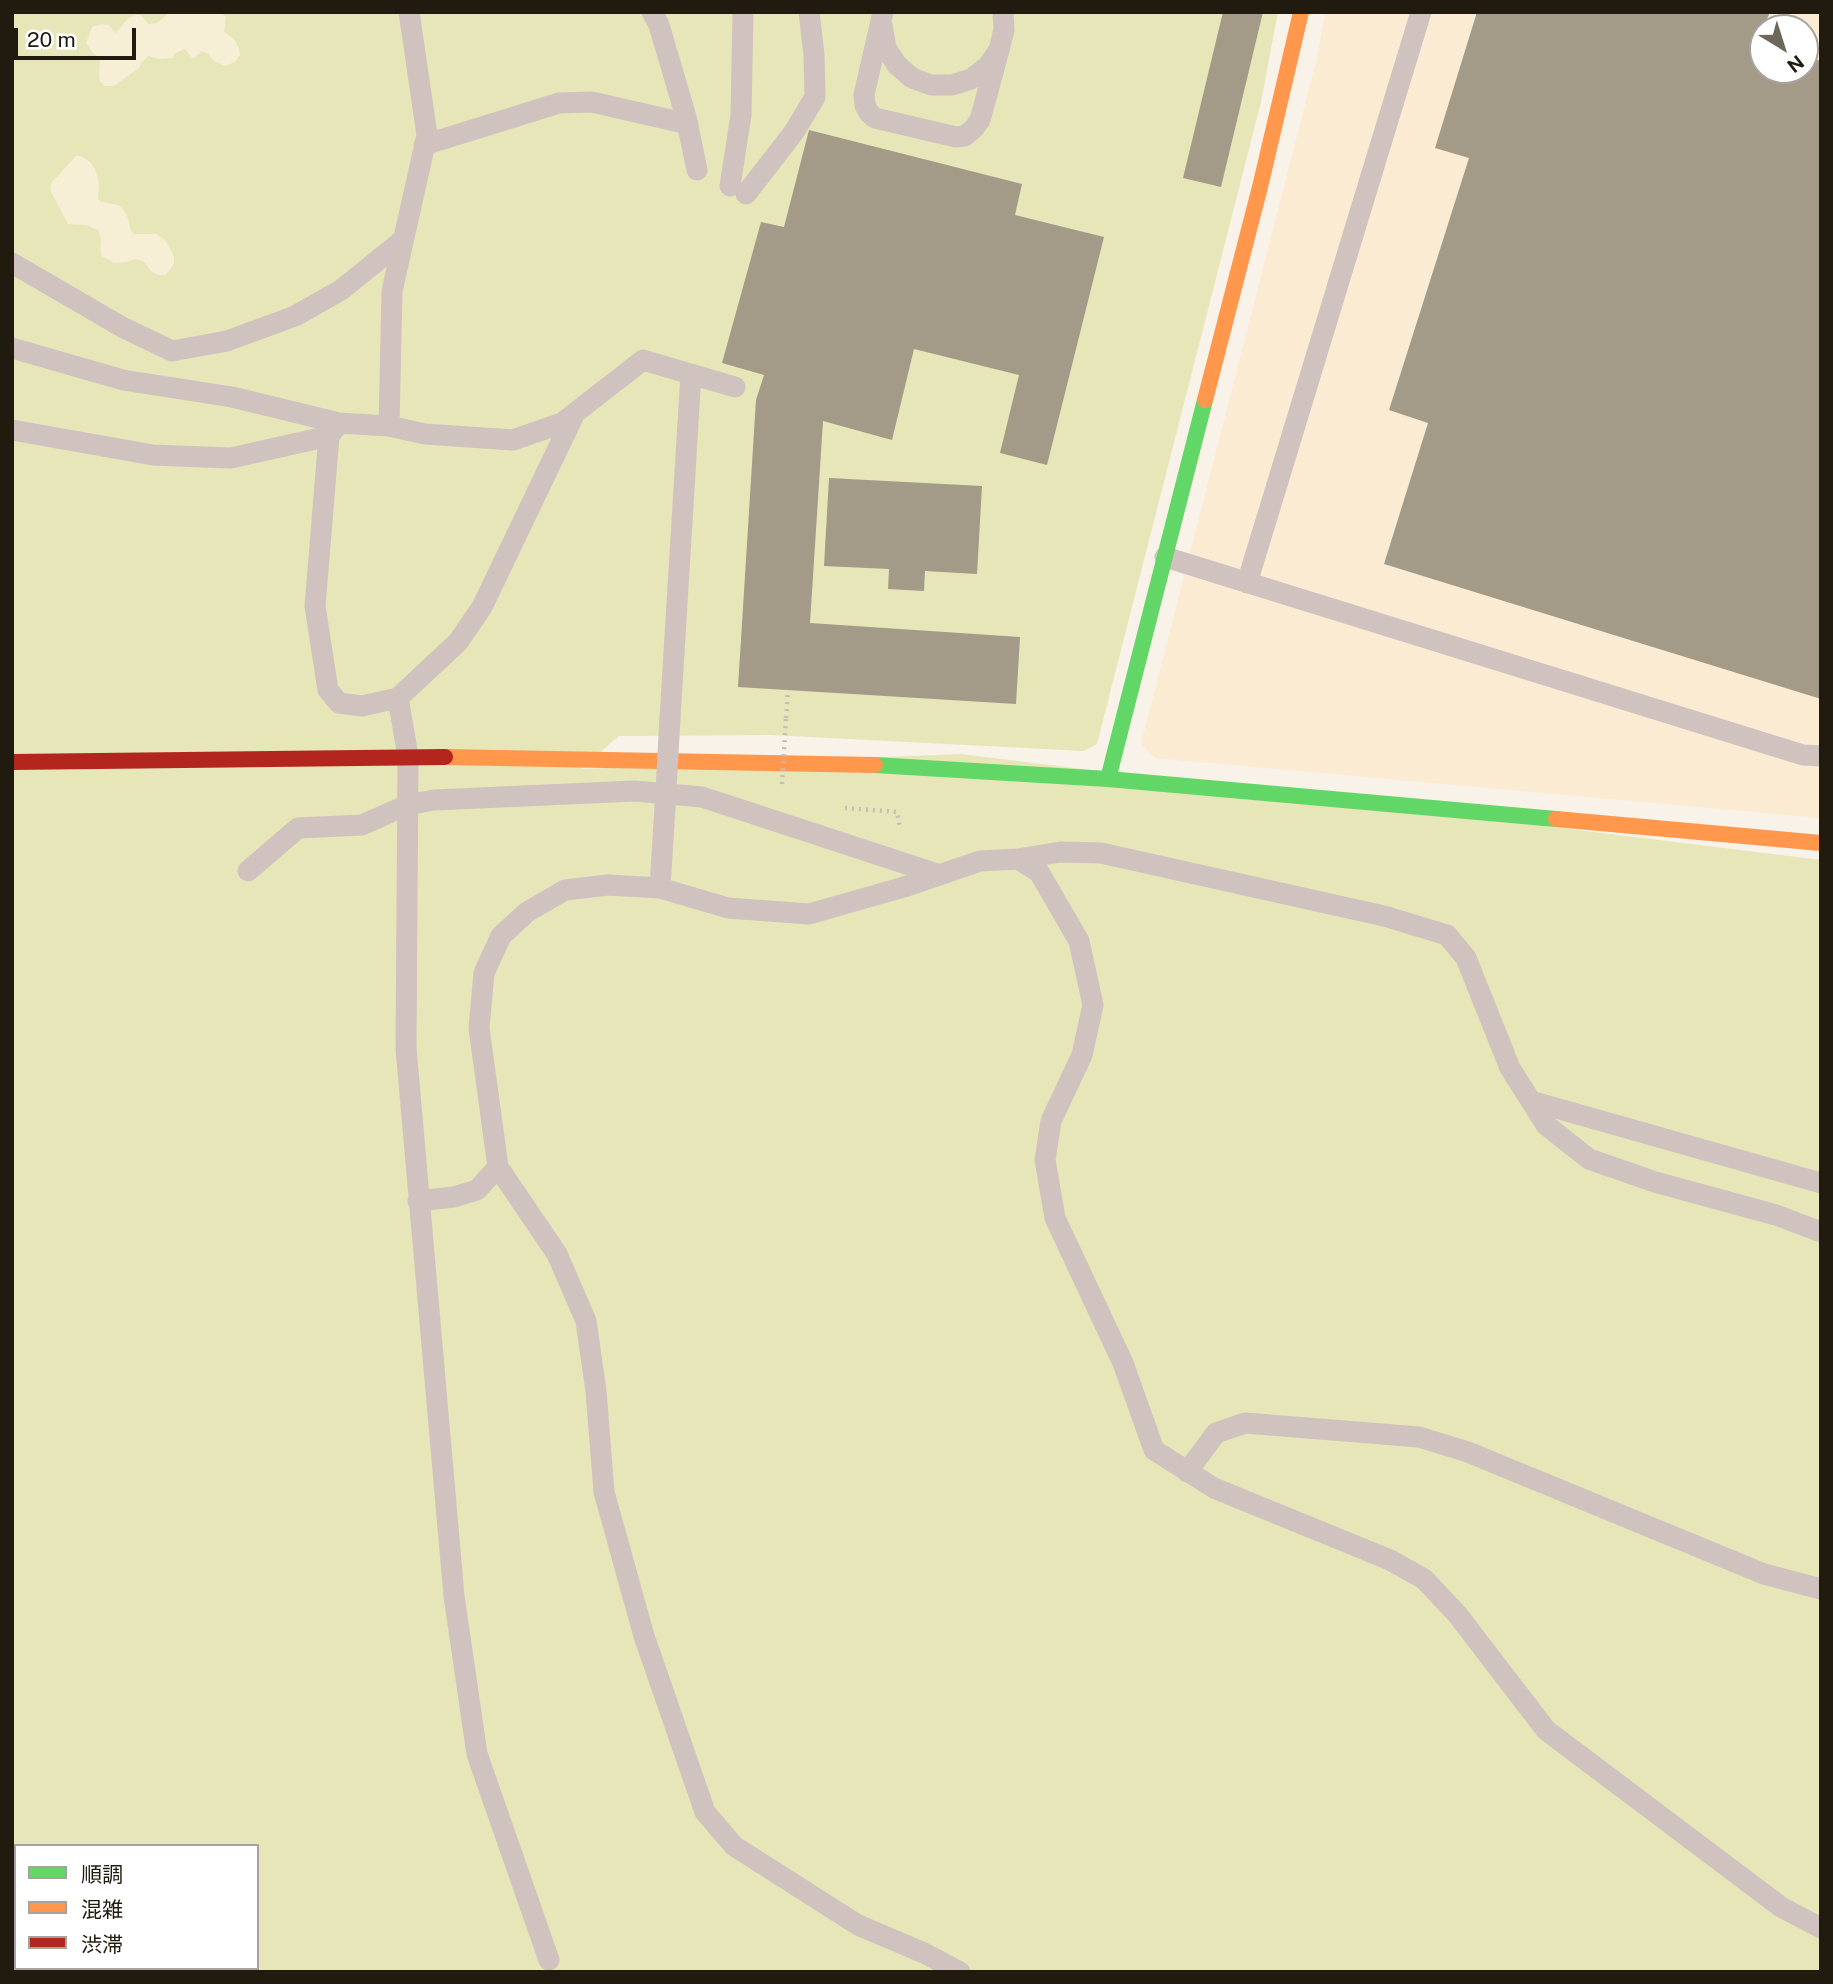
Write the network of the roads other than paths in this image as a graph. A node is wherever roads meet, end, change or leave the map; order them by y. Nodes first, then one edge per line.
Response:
1 (409, 12) edge
2 (652, 12) edge
3 (743, 12) edge
4 (809, 12) edge
5 (883, 12) edge
6 (1003, 12) edge
7 (1301, 12) edge
8 (1421, 12) edge
9 (999, 50) junction
10 (688, 124) junction
11 (424, 145) junction
12 (697, 170) dead end
13 (403, 240) junction
14 (12, 263) edge
15 (12, 348) edge
16 (691, 374) junction
17 (735, 387) dead end
18 (574, 415) junction
19 (389, 426) junction
20 (334, 429) junction
21 (12, 430) edge
22 (1165, 557) junction
23 (1247, 583) junction
24 (398, 698) junction
25 (408, 756) junction
26 (1821, 756) edge
27 (12, 762) edge
28 (1108, 779) junction
29 (407, 805) junction
30 (1821, 843) edge
31 (1018, 859) junction
32 (248, 871) dead end
33 (940, 875) junction
34 (660, 888) junction
35 (1531, 1101) junction
36 (498, 1167) junction
37 (1821, 1183) edge
38 (418, 1201) junction
39 (1821, 1232) edge
40 (1187, 1472) junction
41 (1821, 1589) edge
42 (1821, 1928) edge
43 (549, 1960) dead end
44 (960, 1972) edge

1 - 11 lane
2 - 10 lane
3 - 4 lane
5 - 9 lane
5 - 9 lane
6 - 9 lane
7 - 22 street
8 - 23 lane
10 - 11 lane
10 - 12 lane
11 - 13 lane
13 - 14 lane
13 - 19 lane
15 - 20 lane
16 - 17 lane
16 - 18 lane
16 - 34 lane, bridge
18 - 19 lane
18 - 24 lane
19 - 20 lane
20 - 21 lane
20 - 24 lane
22 - 23 lane
22 - 28 street
23 - 26 lane
24 - 25 lane
25 - 27 street
25 - 28 street
25 - 29 lane
28 - 30 street
29 - 32 lane
29 - 33 lane
29 - 38 lane
31 - 33 lane
31 - 35 lane
31 - 40 lane
33 - 34 lane
34 - 36 lane
35 - 37 lane
35 - 39 lane
36 - 38 lane
36 - 44 lane
38 - 43 lane
40 - 41 lane
40 - 42 lane

